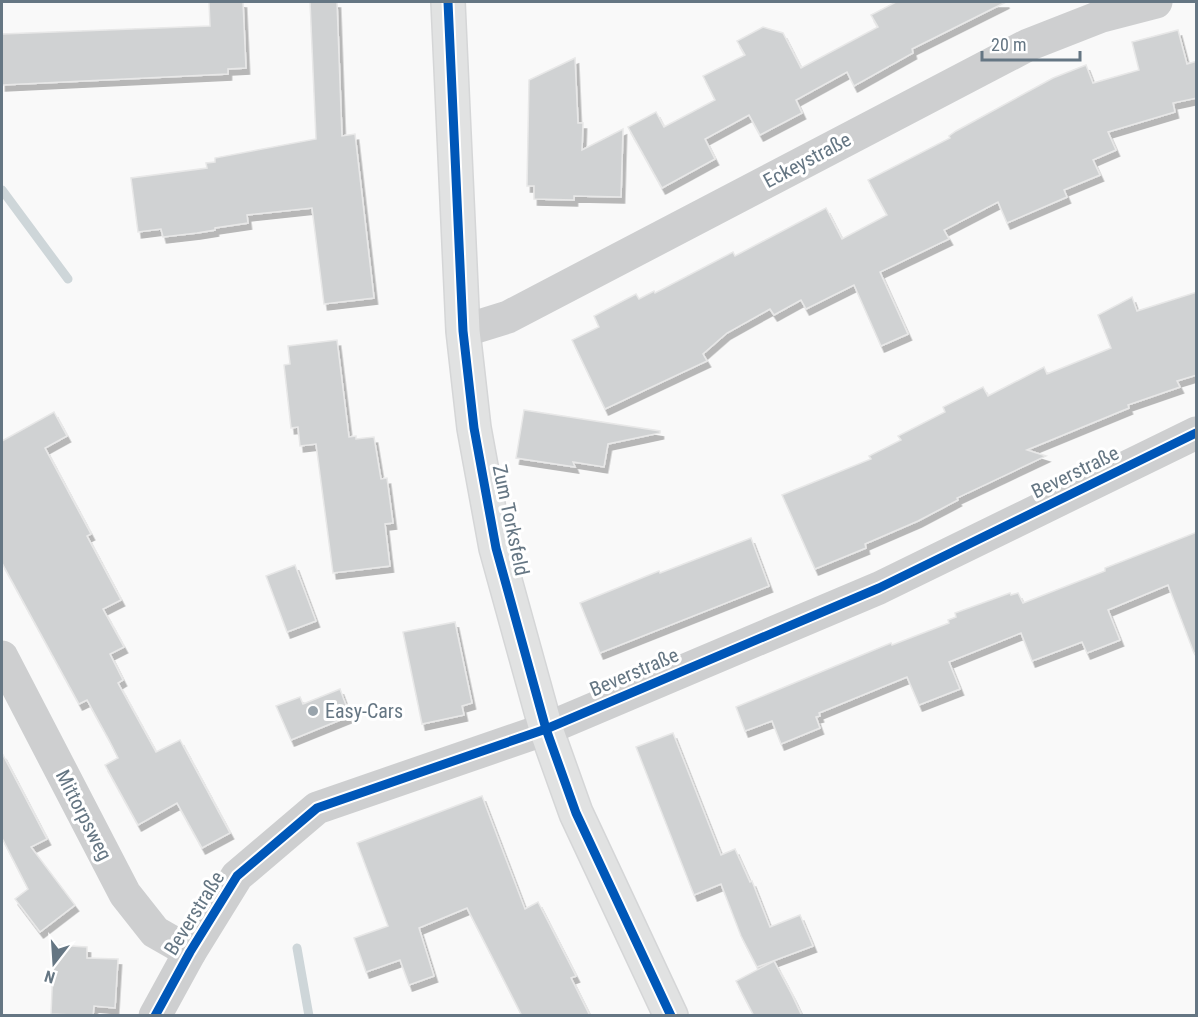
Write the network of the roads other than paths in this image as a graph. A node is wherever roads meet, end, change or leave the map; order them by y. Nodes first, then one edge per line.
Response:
1 (448, 2) edge
2 (1156, 2) edge
3 (463, 331) junction
4 (1197, 433) edge
5 (5, 671) edge
6 (546, 729) junction
7 (190, 952) junction
8 (155, 1016) edge
9 (671, 1016) edge

1 - 3 main road, Zum Torksfeld
2 - 3 street, Eckeystraße
3 - 6 main road, Zum Torksfeld
4 - 6 street, Beverstraße
5 - 7 street, Mittorpsweg
6 - 7 street, Beverstraße
6 - 9 main road, Zum Torksfeld
7 - 8 street, Beverstraße

